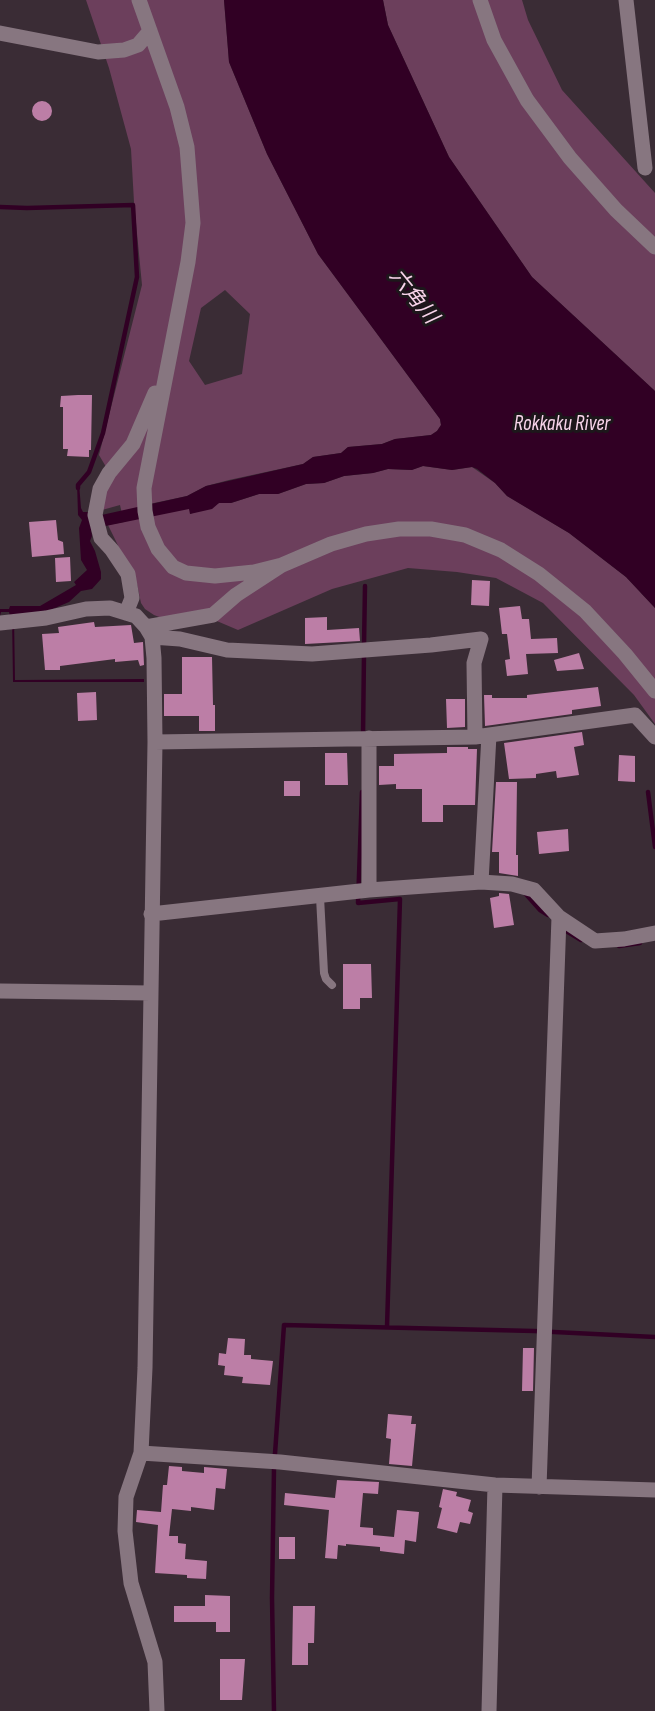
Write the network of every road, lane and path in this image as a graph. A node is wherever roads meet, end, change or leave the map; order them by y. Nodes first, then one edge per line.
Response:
1 (139, 0) edge
2 (480, 0) edge
3 (626, 0) edge
4 (150, 31) junction
5 (0, 33) edge
6 (645, 168) dead end
7 (655, 246) edge
8 (167, 365) junction
9 (282, 565) junction
10 (126, 613) junction
11 (8, 622) edge
12 (149, 632) junction
13 (655, 691) edge
14 (482, 736) junction
15 (655, 737) edge
16 (365, 738) junction
17 (155, 742) junction
18 (482, 882) junction
19 (362, 891) junction
20 (320, 897) junction
21 (151, 914) junction
22 (559, 923) junction
23 (655, 933) edge
24 (332, 985) dead end
25 (0, 991) edge
26 (151, 993) junction
27 (141, 1453) junction
28 (495, 1485) junction
29 (539, 1487) junction
30 (655, 1490) edge
31 (157, 1711) edge
32 (489, 1711) edge

1 - 4 street
2 - 7 street
3 - 6 street
4 - 5 street
4 - 8 street
8 - 9 street
8 - 10 street
9 - 12 street
9 - 13 street
10 - 11 street
10 - 12 street
12 - 14 street
12 - 17 street
14 - 15 street
14 - 16 street
14 - 18 street
16 - 17 street
16 - 19 street
17 - 21 street
18 - 19 street
18 - 22 street
19 - 20 street
20 - 21 street
20 - 24 lane
21 - 26 street
22 - 23 street
22 - 29 street
25 - 26 street
26 - 27 street
27 - 28 street
27 - 31 street
28 - 29 street
28 - 32 street
29 - 30 street

